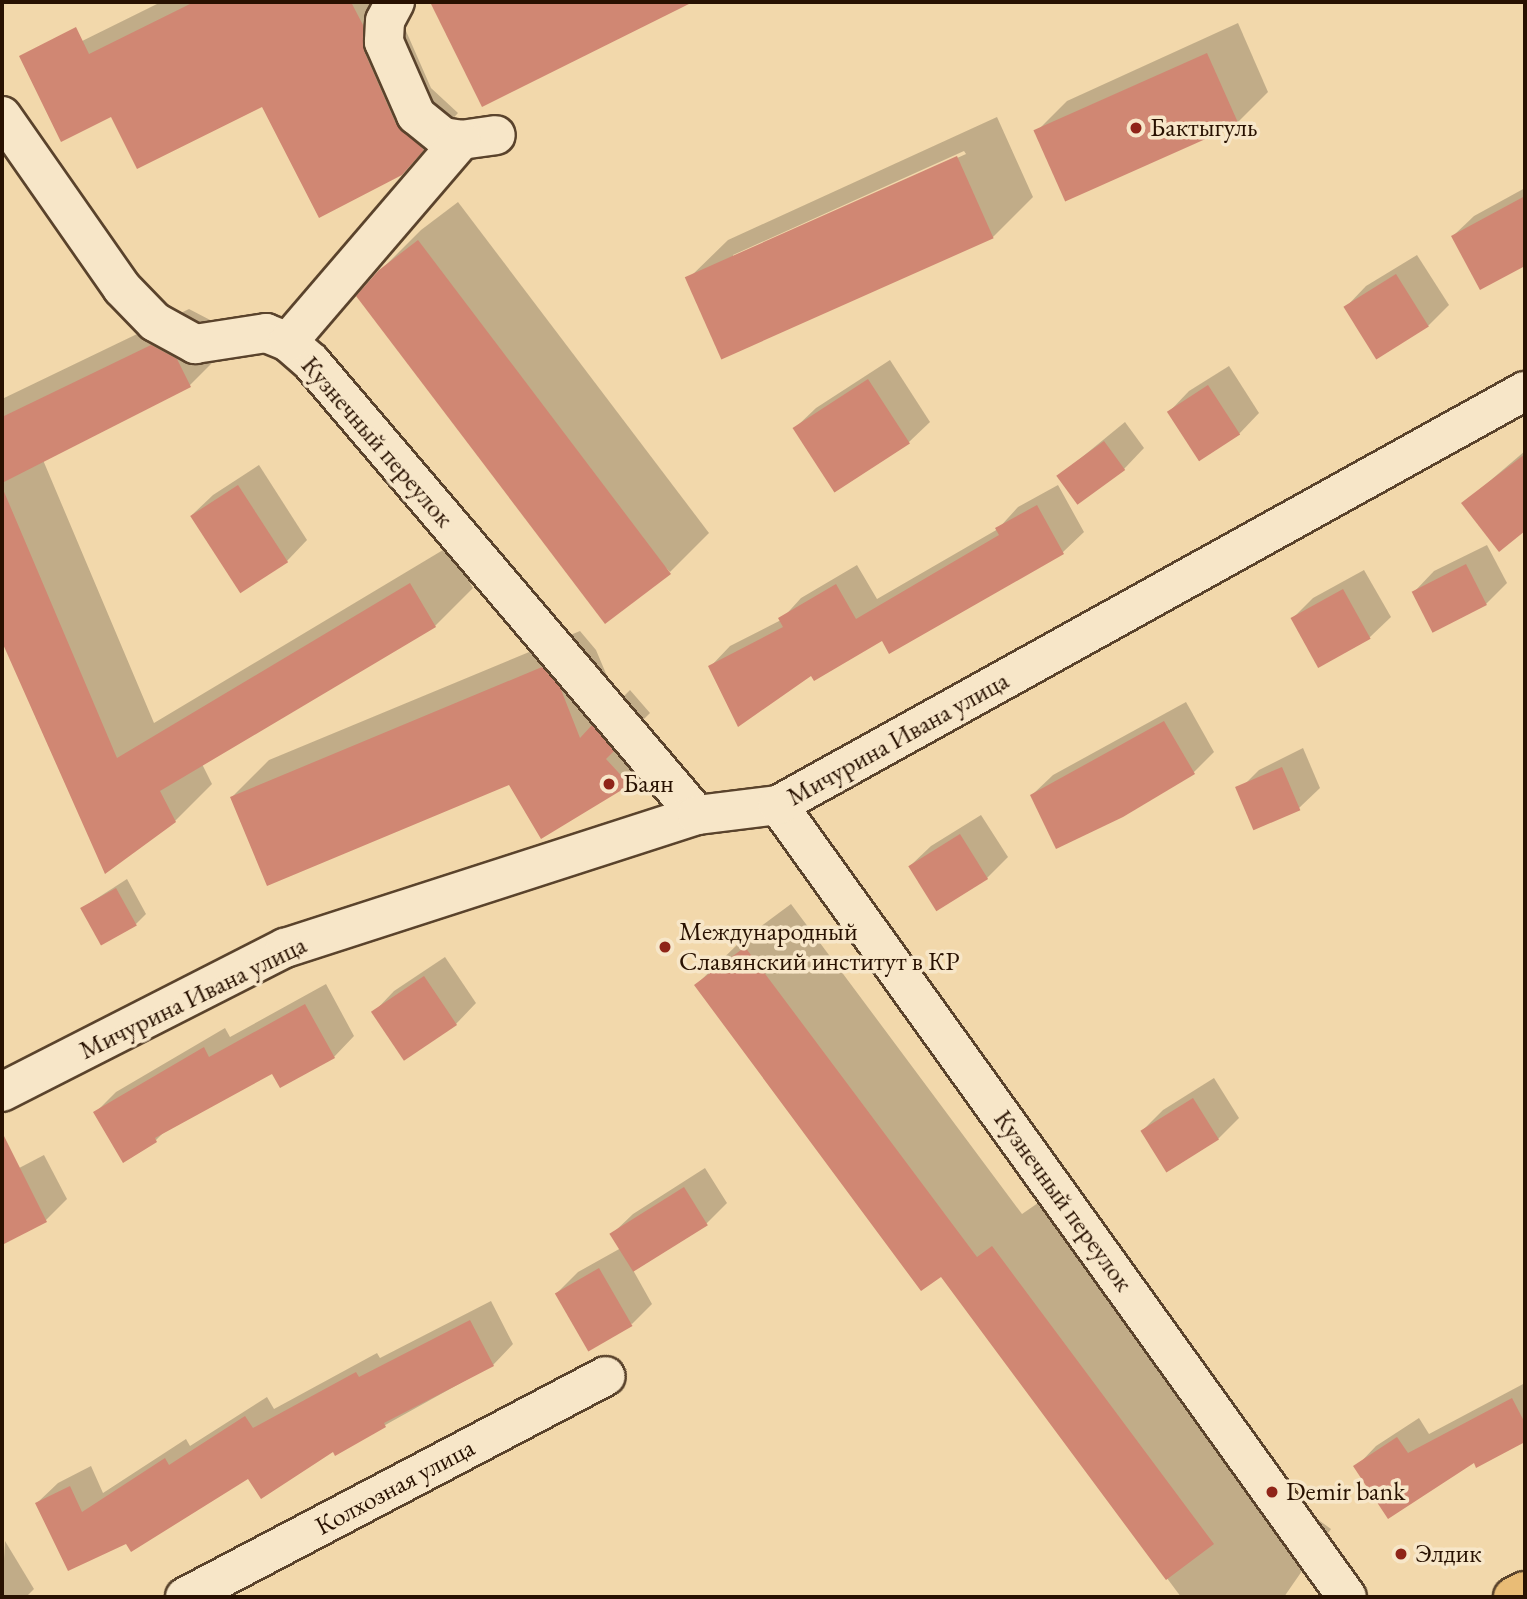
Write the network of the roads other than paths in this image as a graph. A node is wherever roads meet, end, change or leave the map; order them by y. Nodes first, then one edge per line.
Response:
1 (395, 2) edge
2 (2, 116) edge
3 (288, 342) junction
4 (1525, 391) edge
5 (778, 805) junction
6 (697, 815) junction
7 (2, 1092) edge
8 (606, 1376) dead end
9 (1525, 1591) edge
10 (185, 1597) edge
11 (1347, 1597) edge
12 (1513, 1597) edge

1 - 3 street
2 - 3 street, Кузнечный переулок
3 - 6 street, Кузнечный переулок
4 - 5 street, Мичурина Ивана улица
5 - 6 street, Мичурина Ивана улица
5 - 11 street, Кузнечный переулок
6 - 7 street, Мичурина Ивана улица
8 - 10 street, Колхозная улица
9 - 12 main road

